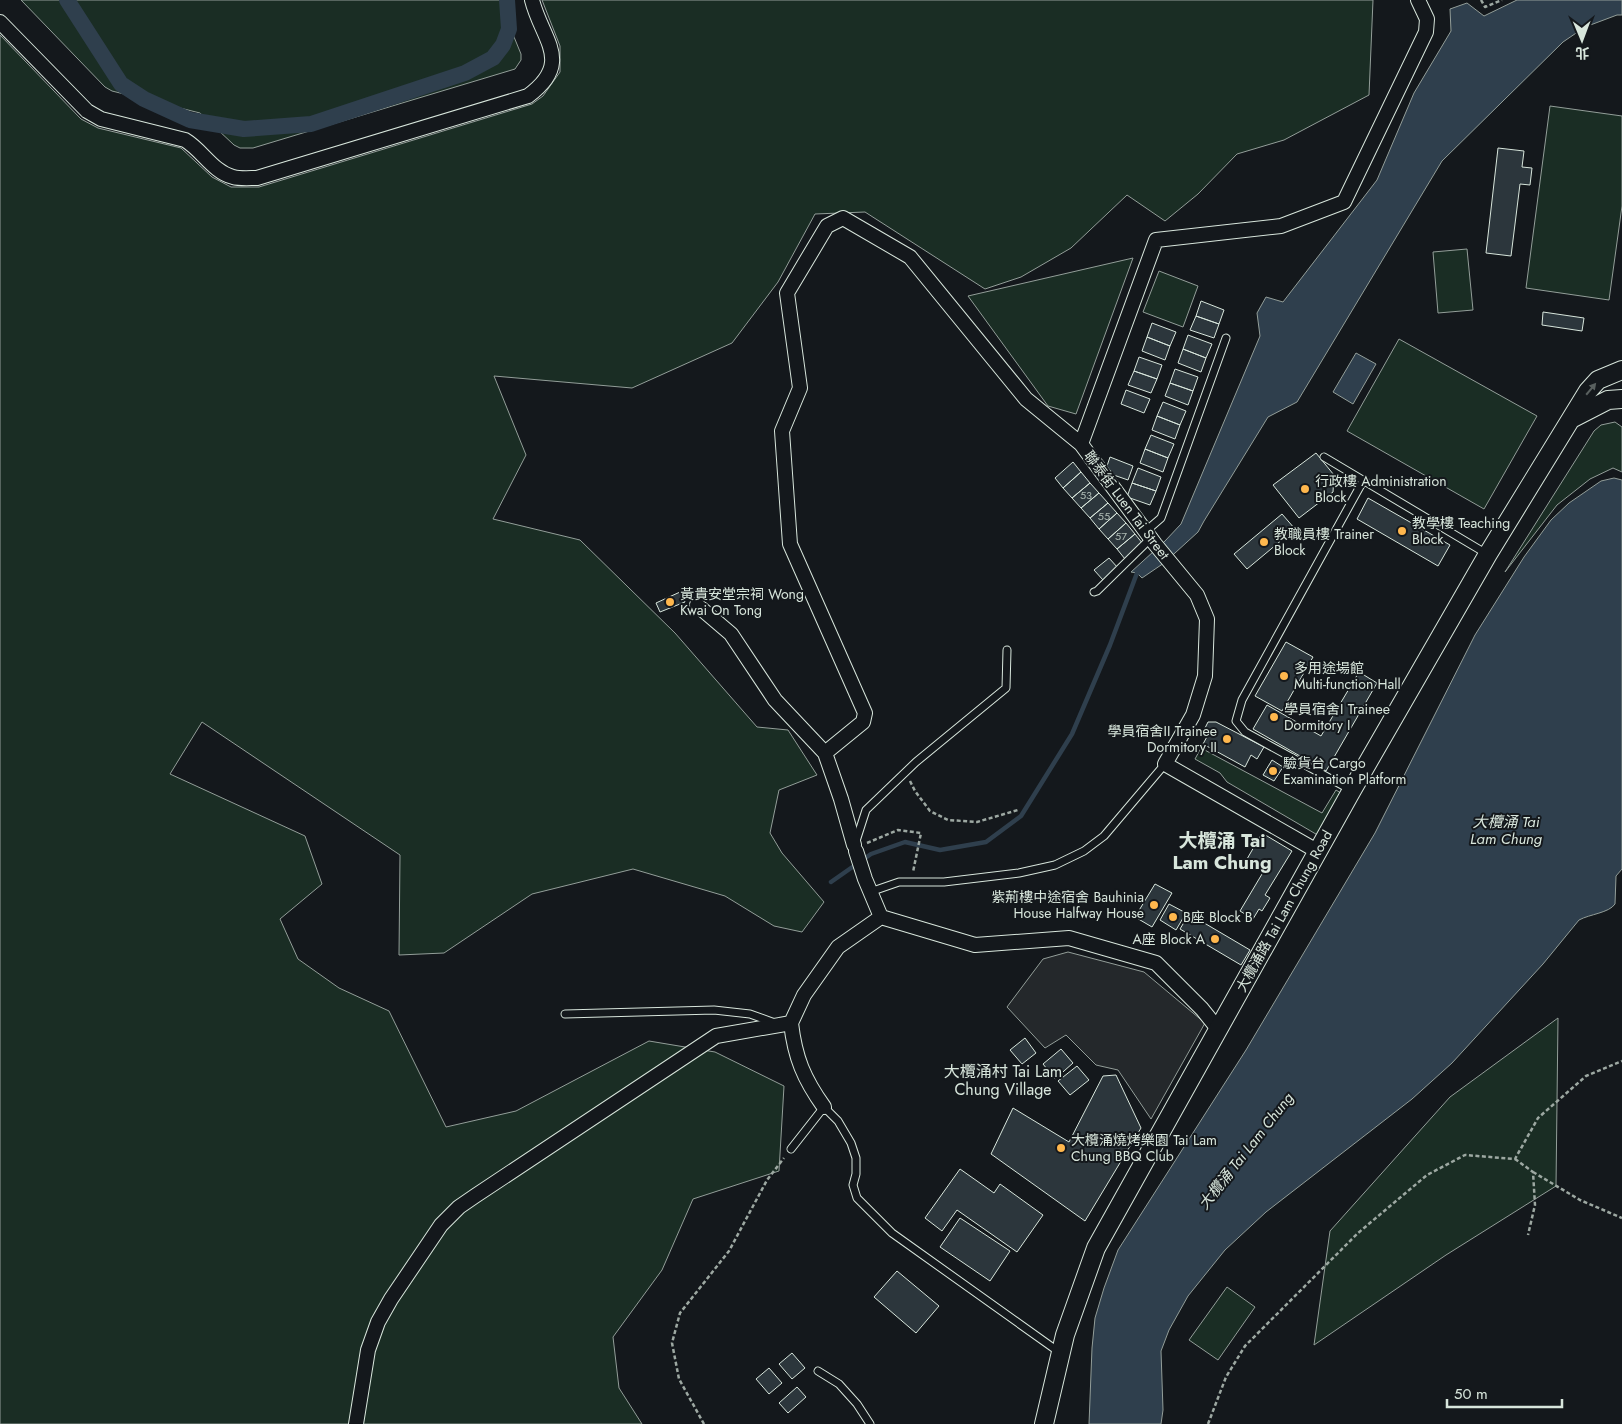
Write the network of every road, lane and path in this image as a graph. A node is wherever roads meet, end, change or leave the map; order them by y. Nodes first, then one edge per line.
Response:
1 (532, 0) edge
2 (1418, 0) edge
3 (1481, 0) edge
4 (1502, 0) edge
5 (0, 22) edge
6 (1226, 338) dead end
7 (1622, 370) edge
8 (1622, 398) edge
9 (1570, 419) junction
10 (1081, 444) junction
11 (1324, 457) dead end
12 (1363, 480) junction
13 (1151, 538) junction
14 (1488, 554) junction
15 (1094, 592) dead end
16 (697, 605) dead end
17 (1007, 650) dead end
18 (825, 753) junction
19 (1165, 764) junction
20 (906, 772) junction
21 (1352, 790) junction
22 (1018, 810) dead end
23 (855, 846) junction
24 (1317, 851) junction
25 (915, 863) dead end
26 (868, 886) junction
27 (881, 918) junction
28 (565, 1014) dead end
29 (786, 1024) junction
30 (1218, 1029) junction
31 (1622, 1061) edge
32 (824, 1107) junction
33 (791, 1148) joint
34 (1514, 1159) junction
35 (1533, 1172) junction
36 (1622, 1218) edge
37 (1528, 1235) dead end
38 (1061, 1353) junction
39 (818, 1371) dead end
40 (356, 1424) edge
41 (704, 1424) edge
42 (870, 1424) edge
43 (1044, 1424) edge
44 (1208, 1424) edge

1 - 5 street
2 - 10 street, 聯泰街 Luen Tai Street
3 - 4 path
6 - 13 lane
9 -> 7 street, 大欖涌路 Tai Lam Chung Road
8 - 9 street
9 - 14 street, 大欖涌路 Tai Lam Chung Road
10 - 13 street, 聯泰街 Luen Tai Street
10 - 18 street
11 - 12 lane
12 - 14 lane
12 - 21 lane
13 - 15 lane
13 - 19 street, 聯泰街 Luen Tai Street
14 - 21 street, 大欖涌路 Tai Lam Chung Road
16 - 18 street
17 - 20 lane
18 - 23 street
19 - 24 street
19 - 26 lane
20 - 22 path
20 - 23 lane
21 - 24 street, 大欖涌路 Tai Lam Chung Road
23 - 25 path
23 - 26 street
24 - 30 street, 大欖涌路 Tai Lam Chung Road
26 - 27 street
27 - 29 street
27 - 30 street
28 - 29 lane
29 - 32 street
29 - 40 street
30 - 38 street, 大欖涌路 Tai Lam Chung Road
31 - 34 path
32 - 33 lane
32 - 38 lane
33 - 41 path
34 - 35 path
34 - 44 path
35 - 36 path
35 - 37 path
38 - 43 street, 大欖涌路 Tai Lam Chung Road
39 - 42 lane

